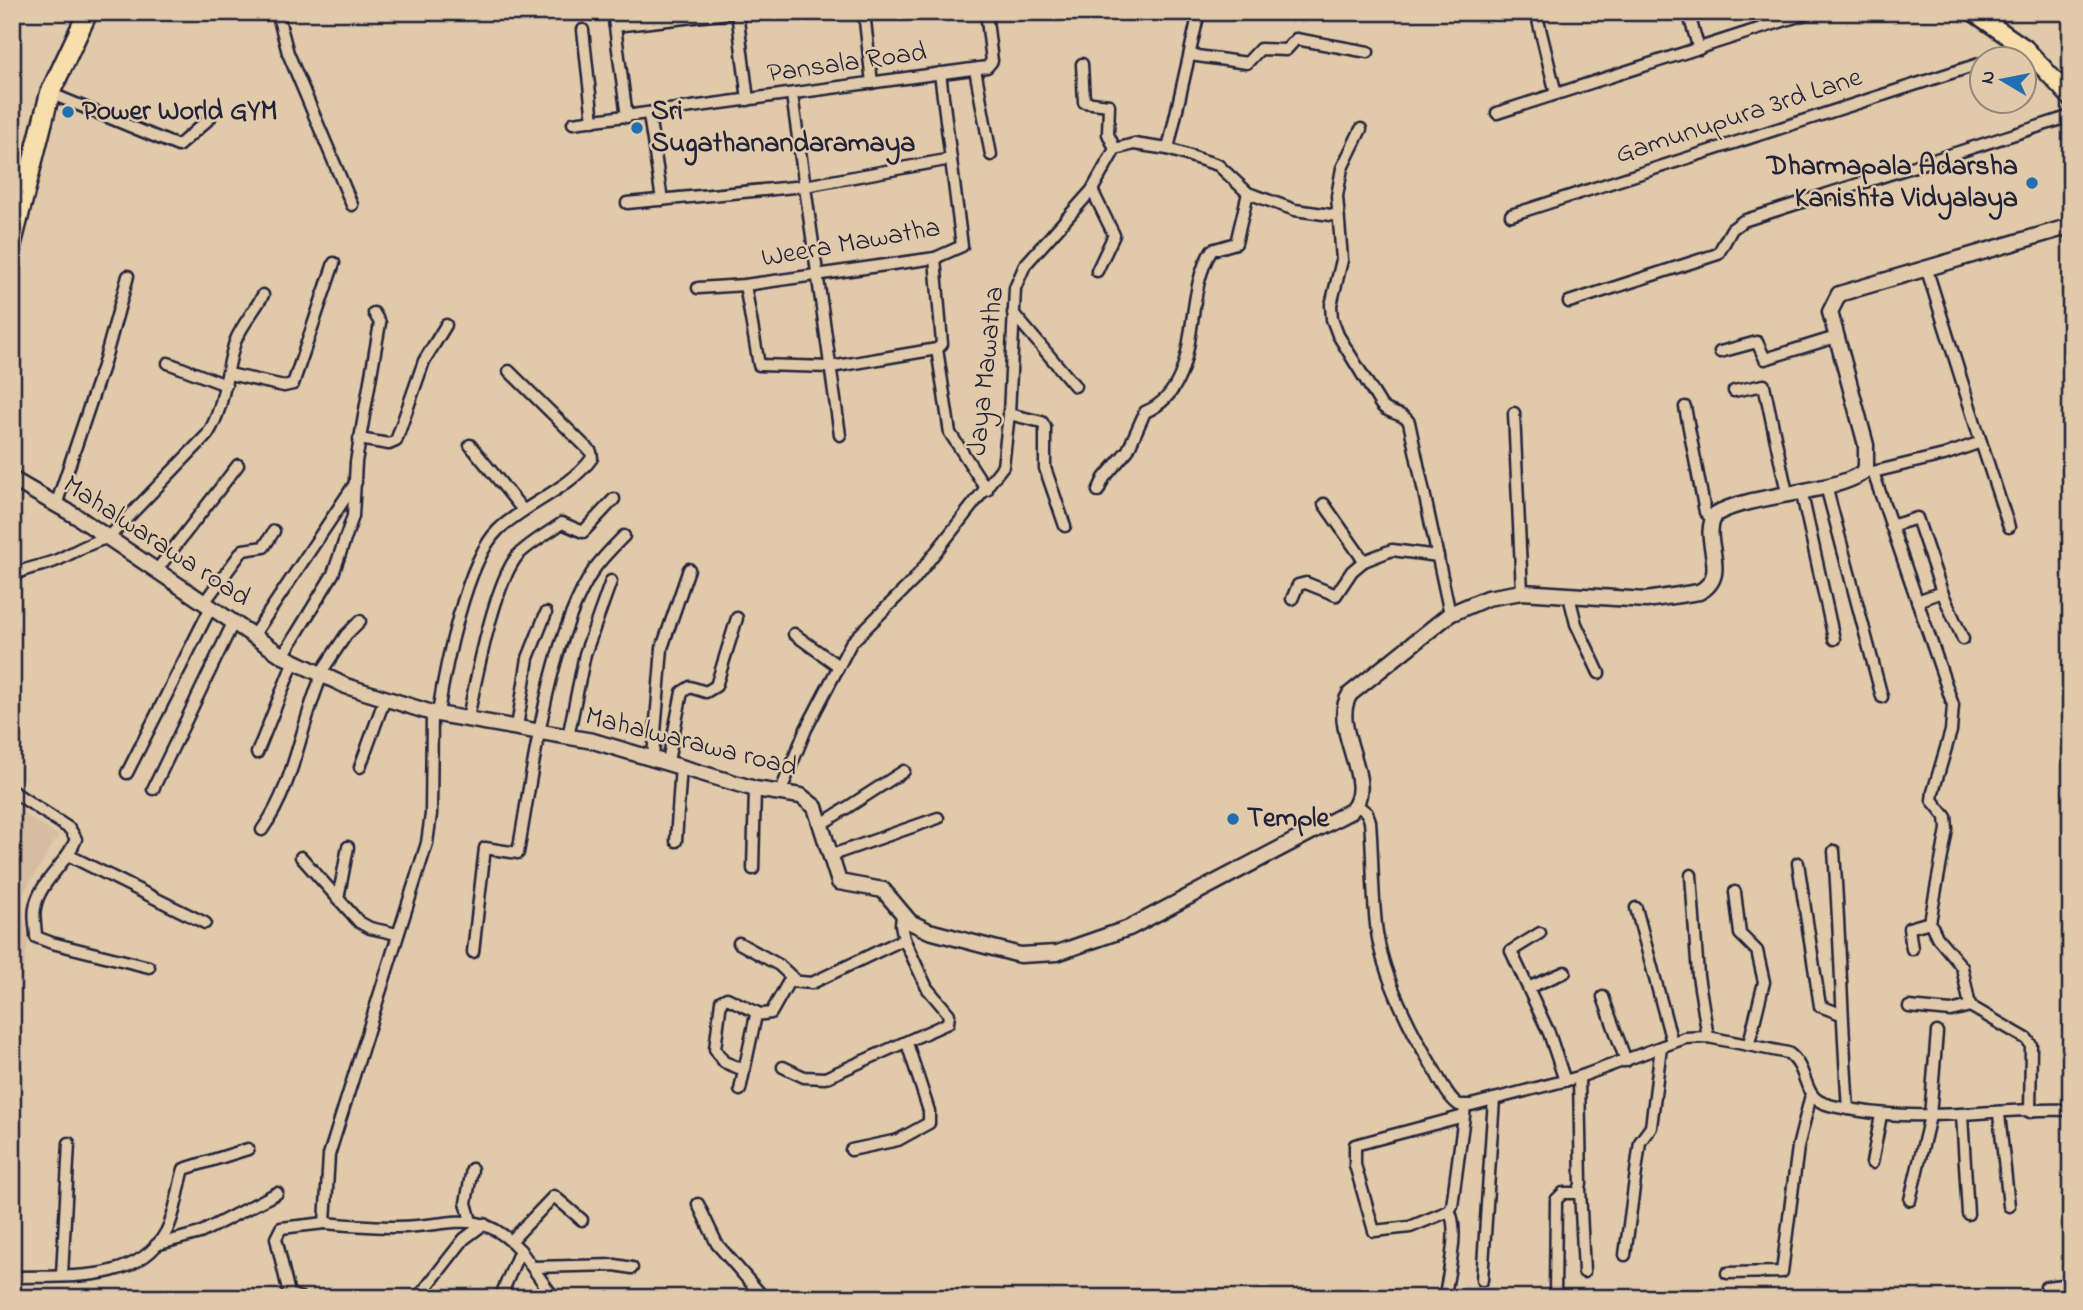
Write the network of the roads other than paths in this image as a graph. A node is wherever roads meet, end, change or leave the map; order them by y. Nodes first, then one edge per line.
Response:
1 (80, 12) edge
2 (88, 12) edge
3 (277, 12) edge
4 (613, 12) edge
5 (737, 12) edge
6 (864, 12) edge
7 (986, 12) edge
8 (1199, 12) edge
9 (1535, 12) edge
10 (1688, 12) edge
11 (1811, 12) edge
12 (1973, 12) edge
13 (615, 26) junction
14 (583, 30) dead end
15 (2022, 46) edge
16 (1699, 50) junction
17 (1368, 52) dead end
18 (1190, 55) junction
19 (2038, 62) edge
20 (1082, 64) dead end
21 (1968, 68) edge
22 (975, 69) junction
23 (940, 73) junction
24 (872, 83) junction
25 (47, 92) junction
26 (793, 94) junction
27 (1556, 94) junction
28 (2071, 98) edge
29 (748, 100) junction
30 (1497, 113) dead end
31 (649, 115) junction
32 (2071, 116) edge
33 (627, 117) junction
34 (210, 118) dead end
35 (593, 121) junction
36 (573, 123) dead end
37 (1361, 129) dead end
38 (1115, 149) junction
39 (1168, 149) junction
40 (991, 155) dead end
41 (950, 159) junction
42 (805, 186) junction
43 (1092, 190) junction
44 (1248, 193) junction
45 (662, 200) junction
46 (626, 203) dead end
47 (352, 205) dead end
48 (12, 211) edge
49 (1511, 215) dead end
50 (1338, 216) junction
51 (2071, 226) edge
52 (12, 243) edge
53 (935, 258) junction
54 (334, 263) dead end
55 (1926, 267) junction
56 (1097, 271) dead end
57 (818, 273) junction
58 (128, 276) dead end
59 (745, 285) junction
60 (698, 288) dead end
61 (263, 295) dead end
62 (1569, 302) dead end
63 (374, 313) dead end
64 (1013, 313) junction
65 (446, 326) dead end
66 (1836, 337) junction
67 (937, 349) junction
68 (1720, 352) dead end
69 (168, 363) dead end
70 (831, 367) junction
71 (509, 371) dead end
72 (229, 374) junction
73 (226, 385) junction
74 (1075, 386) dead end
75 (1734, 391) dead end
76 (1685, 407) dead end
77 (1514, 413) dead end
78 (1009, 414) junction
79 (840, 435) dead end
80 (359, 439) junction
81 (1981, 442) junction
82 (470, 445) dead end
83 (238, 466) dead end
84 (1869, 470) junction
85 (12, 479) edge
86 (357, 481) junction
87 (1826, 486) junction
88 (987, 490) junction
89 (1098, 491) dead end
90 (1794, 492) junction
91 (614, 499) dead end
92 (1324, 504) dead end
93 (56, 505) junction
94 (523, 510) junction
95 (1712, 519) junction
96 (1065, 526) dead end
97 (1891, 526) junction
98 (2009, 527) dead end
99 (274, 531) dead end
100 (624, 536) dead end
101 (108, 538) junction
102 (1438, 556) junction
103 (1364, 561) junction
104 (689, 569) dead end
105 (156, 571) junction
106 (12, 576) edge
107 (611, 581) dead end
108 (1522, 592) junction
109 (1942, 592) junction
110 (1569, 596) junction
111 (1293, 599) dead end
112 (1917, 601) junction
113 (206, 606) junction
114 (546, 612) dead end
115 (1450, 614) junction
116 (737, 618) dead end
117 (360, 621) dead end
118 (233, 623) junction
119 (794, 634) dead end
120 (253, 636) junction
121 (1833, 639) dead end
122 (1963, 639) dead end
123 (288, 658) junction
124 (837, 665) junction
125 (1599, 673) dead end
126 (321, 674) junction
127 (1882, 697) dead end
128 (384, 701) junction
129 (435, 713) junction
130 (468, 718) junction
131 (517, 727) junction
132 (540, 732) junction
133 (568, 737) junction
134 (257, 752) dead end
135 (653, 757) junction
136 (675, 763) junction
137 (360, 767) dead end
138 (904, 771) dead end
139 (127, 773) dead end
140 (153, 789) dead end
141 (754, 789) junction
142 (12, 791) edge
143 (780, 793) junction
144 (1357, 805) junction
145 (938, 818) dead end
146 (820, 825) junction
147 (262, 831) dead end
148 (676, 841) dead end
149 (348, 847) dead end
150 (1834, 850) dead end
151 (70, 856) junction
152 (829, 856) junction
153 (301, 857) dead end
154 (1798, 863) dead end
155 (753, 869) dead end
156 (1691, 875) dead end
157 (1735, 892) dead end
158 (338, 898) junction
159 (1636, 908) dead end
160 (902, 915) junction
161 (1930, 922) junction
162 (205, 923) dead end
163 (1540, 933) dead end
164 (397, 934) junction
165 (904, 939) junction
166 (738, 943) dead end
167 (1912, 949) dead end
168 (473, 952) dead end
169 (149, 967) dead end
170 (1565, 972) dead end
171 (793, 979) junction
172 (1530, 987) junction
173 (1603, 997) dead end
174 (1970, 1006) junction
175 (1909, 1007) dead end
176 (760, 1014) junction
177 (1842, 1014) junction
178 (1937, 1032) dead end
179 (1708, 1037) junction
180 (1672, 1042) junction
181 (907, 1043) junction
182 (1749, 1043) junction
183 (1661, 1047) junction
184 (1626, 1061) junction
185 (783, 1067) dead end
186 (744, 1070) junction
187 (1580, 1077) junction
188 (1565, 1081) junction
189 (740, 1090) dead end
190 (1811, 1095) junction
191 (1494, 1099) junction
192 (1848, 1109) junction
193 (2071, 1110) edge
194 (1464, 1111) junction
195 (2030, 1112) junction
196 (1999, 1114) junction
197 (1881, 1115) junction
198 (1962, 1115) junction
199 (1930, 1116) junction
200 (69, 1143) dead end
201 (248, 1149) dead end
202 (851, 1150) dead end
203 (1872, 1163) dead end
204 (472, 1169) dead end
205 (1580, 1189) junction
206 (276, 1193) dead end
207 (1910, 1200) dead end
208 (698, 1204) dead end
209 (2008, 1206) dead end
210 (1449, 1211) junction
211 (1968, 1214) dead end
212 (471, 1220) junction
213 (582, 1220) dead end
214 (325, 1223) junction
215 (484, 1224) junction
216 (512, 1241) junction
217 (156, 1245) junction
218 (520, 1250) junction
219 (1625, 1255) dead end
220 (533, 1267) junction
221 (632, 1268) dead end
222 (1584, 1272) dead end
223 (1727, 1273) dead end
224 (62, 1275) junction
225 (12, 1277) edge
226 (1482, 1280) dead end
227 (2071, 1284) edge
228 (2046, 1287) dead end
229 (552, 1295) edge
230 (1445, 1295) dead end
231 (301, 1298) edge
232 (418, 1298) edge
233 (500, 1298) edge
234 (532, 1298) edge
235 (764, 1298) edge
236 (1555, 1298) edge

1 - 25 highway
2 - 25 highway
3 - 47 street
4 - 13 street
5 - 13 street
5 - 29 street
6 - 24 street
7 - 22 street
8 - 18 street
9 - 27 street
10 - 16 street
11 - 16 street
12 - 15 main road
13 - 33 street
14 - 35 street
16 - 27 street
17 - 18 street
18 - 39 street
19 - 28 main road
20 - 38 street
21 - 49 street, Gamunupura 3rd Lane
22 - 23 street, Pansala Road
22 - 40 street
23 - 24 street, Pansala Road
23 - 41 street, Weera Mawatha
24 - 26 street, Pansala Road
25 - 34 street
25 - 48 highway
25 - 52 highway
26 - 29 street, Pansala Road
26 - 42 street
27 - 30 street
29 - 31 street, Pansala Road
31 - 33 street, Pansala Road
31 - 45 street
32 - 62 street
33 - 35 street, Pansala Road
35 - 36 street, Pansala Road
37 - 50 street
38 - 39 street
38 - 43 street, Jaya Mawatha
39 - 44 street
41 - 42 street
41 - 53 street, Weera Mawatha
42 - 45 street
42 - 57 street
43 - 56 street
43 - 64 street, Jaya Mawatha
44 - 50 street
44 - 89 street
45 - 46 street
50 - 102 street
51 - 55 street
53 - 57 street, Weera Mawatha
53 - 67 street
54 - 72 street
55 - 66 street
55 - 81 street
57 - 59 street, Weera Mawatha
57 - 70 street
58 - 93 street
59 - 60 street, Weera Mawatha
59 - 70 street
61 - 72 street
63 - 80 street
64 - 74 street
64 - 78 street, Jaya Mawatha
65 - 80 street
66 - 68 street
66 - 84 street
67 - 70 street
67 - 88 street
69 - 73 street
70 - 79 street
71 - 94 street
72 - 73 street
73 - 101 street
75 - 90 street
76 - 95 street
77 - 108 street
78 - 88 street, Jaya Mawatha
78 - 96 street
80 - 86 street
81 - 84 street
81 - 98 street
82 - 94 street
83 - 105 street
84 - 87 street
84 - 97 street
85 - 93 street, Mahalwarawa road
86 - 120 street
86 - 123 street
87 - 90 street
87 - 127 street
88 - 124 street, Jaya Mawatha
90 - 95 street
90 - 121 street
91 - 130 street
92 - 103 street
93 - 101 street, Mahalwarawa road
94 - 129 street
95 - 110 street
97 - 109 street
97 - 112 street
99 - 113 street
100 - 132 street
101 - 105 street, Mahalwarawa road
101 - 106 street
102 - 103 street
102 - 115 street
103 - 111 street
104 - 135 street
105 - 113 street, Mahalwarawa road
107 - 133 street
108 - 110 street
108 - 115 street
109 - 112 street
109 - 122 street
110 - 125 street
112 - 161 street
113 - 118 street, Mahalwarawa road
113 - 139 street
114 - 131 street
115 - 144 street
116 - 136 street
117 - 126 street
118 - 120 street, Mahalwarawa road
118 - 140 street
119 - 124 street
120 - 123 street, Mahalwarawa road
123 - 126 street, Mahalwarawa road
123 - 134 street
124 - 143 street, Jaya Mawatha
126 - 128 street, Mahalwarawa road
126 - 147 street
128 - 129 street, Mahalwarawa road
128 - 137 street
129 - 130 street, Mahalwarawa road
129 - 164 street
130 - 131 street, Mahalwarawa road
131 - 132 street, Mahalwarawa road
132 - 133 street, Mahalwarawa road
132 - 168 street
133 - 135 street, Mahalwarawa road
135 - 136 street, Mahalwarawa road
136 - 141 street, Mahalwarawa road
136 - 148 street
138 - 146 street
141 - 143 street, Mahalwarawa road
141 - 155 street
142 - 151 street
143 - 146 street, Mahalwarawa road
144 - 160 street, Mahalwarawa road
144 - 194 street
145 - 152 street
146 - 152 street, Mahalwarawa road
149 - 158 street
150 - 177 street
151 - 162 street
151 - 169 street
152 - 160 street, Mahalwarawa road
153 - 158 street
154 - 177 street
156 - 179 street
157 - 182 street
158 - 164 street
159 - 180 street
160 - 165 street
161 - 167 street
161 - 174 street
163 - 172 street
164 - 214 street
165 - 171 street
165 - 181 street
166 - 171 street
170 - 172 street
171 - 176 street
172 - 188 street
173 - 184 street
174 - 175 street
174 - 195 street
176 - 186 street
176 - 186 street
177 - 192 street
178 - 199 street
179 - 180 street
179 - 182 street
180 - 183 street
181 - 185 street
181 - 202 street
182 - 190 street
183 - 184 street
183 - 219 street
184 - 187 street
186 - 189 street
187 - 188 street
187 - 205 street
188 - 191 street
190 - 192 street
190 - 223 street
191 - 194 street
191 - 226 street
192 - 197 street
193 - 195 street
194 - 210 street
194 - 210 street
195 - 196 street
196 - 198 street
196 - 209 street
197 - 199 street
197 - 203 street
198 - 199 street
198 - 211 street
199 - 207 street
200 - 224 street
201 - 217 street
204 - 212 street
205 - 222 street
205 - 236 street
206 - 217 street
208 - 235 street
210 - 230 street
212 - 214 street
212 - 215 street
213 - 216 street
214 - 231 street
215 - 216 street
215 - 232 street
216 - 218 street
217 - 224 street
218 - 220 street
218 - 233 street
220 - 221 street
220 - 229 street
224 - 225 street
227 - 228 street
229 - 234 street

